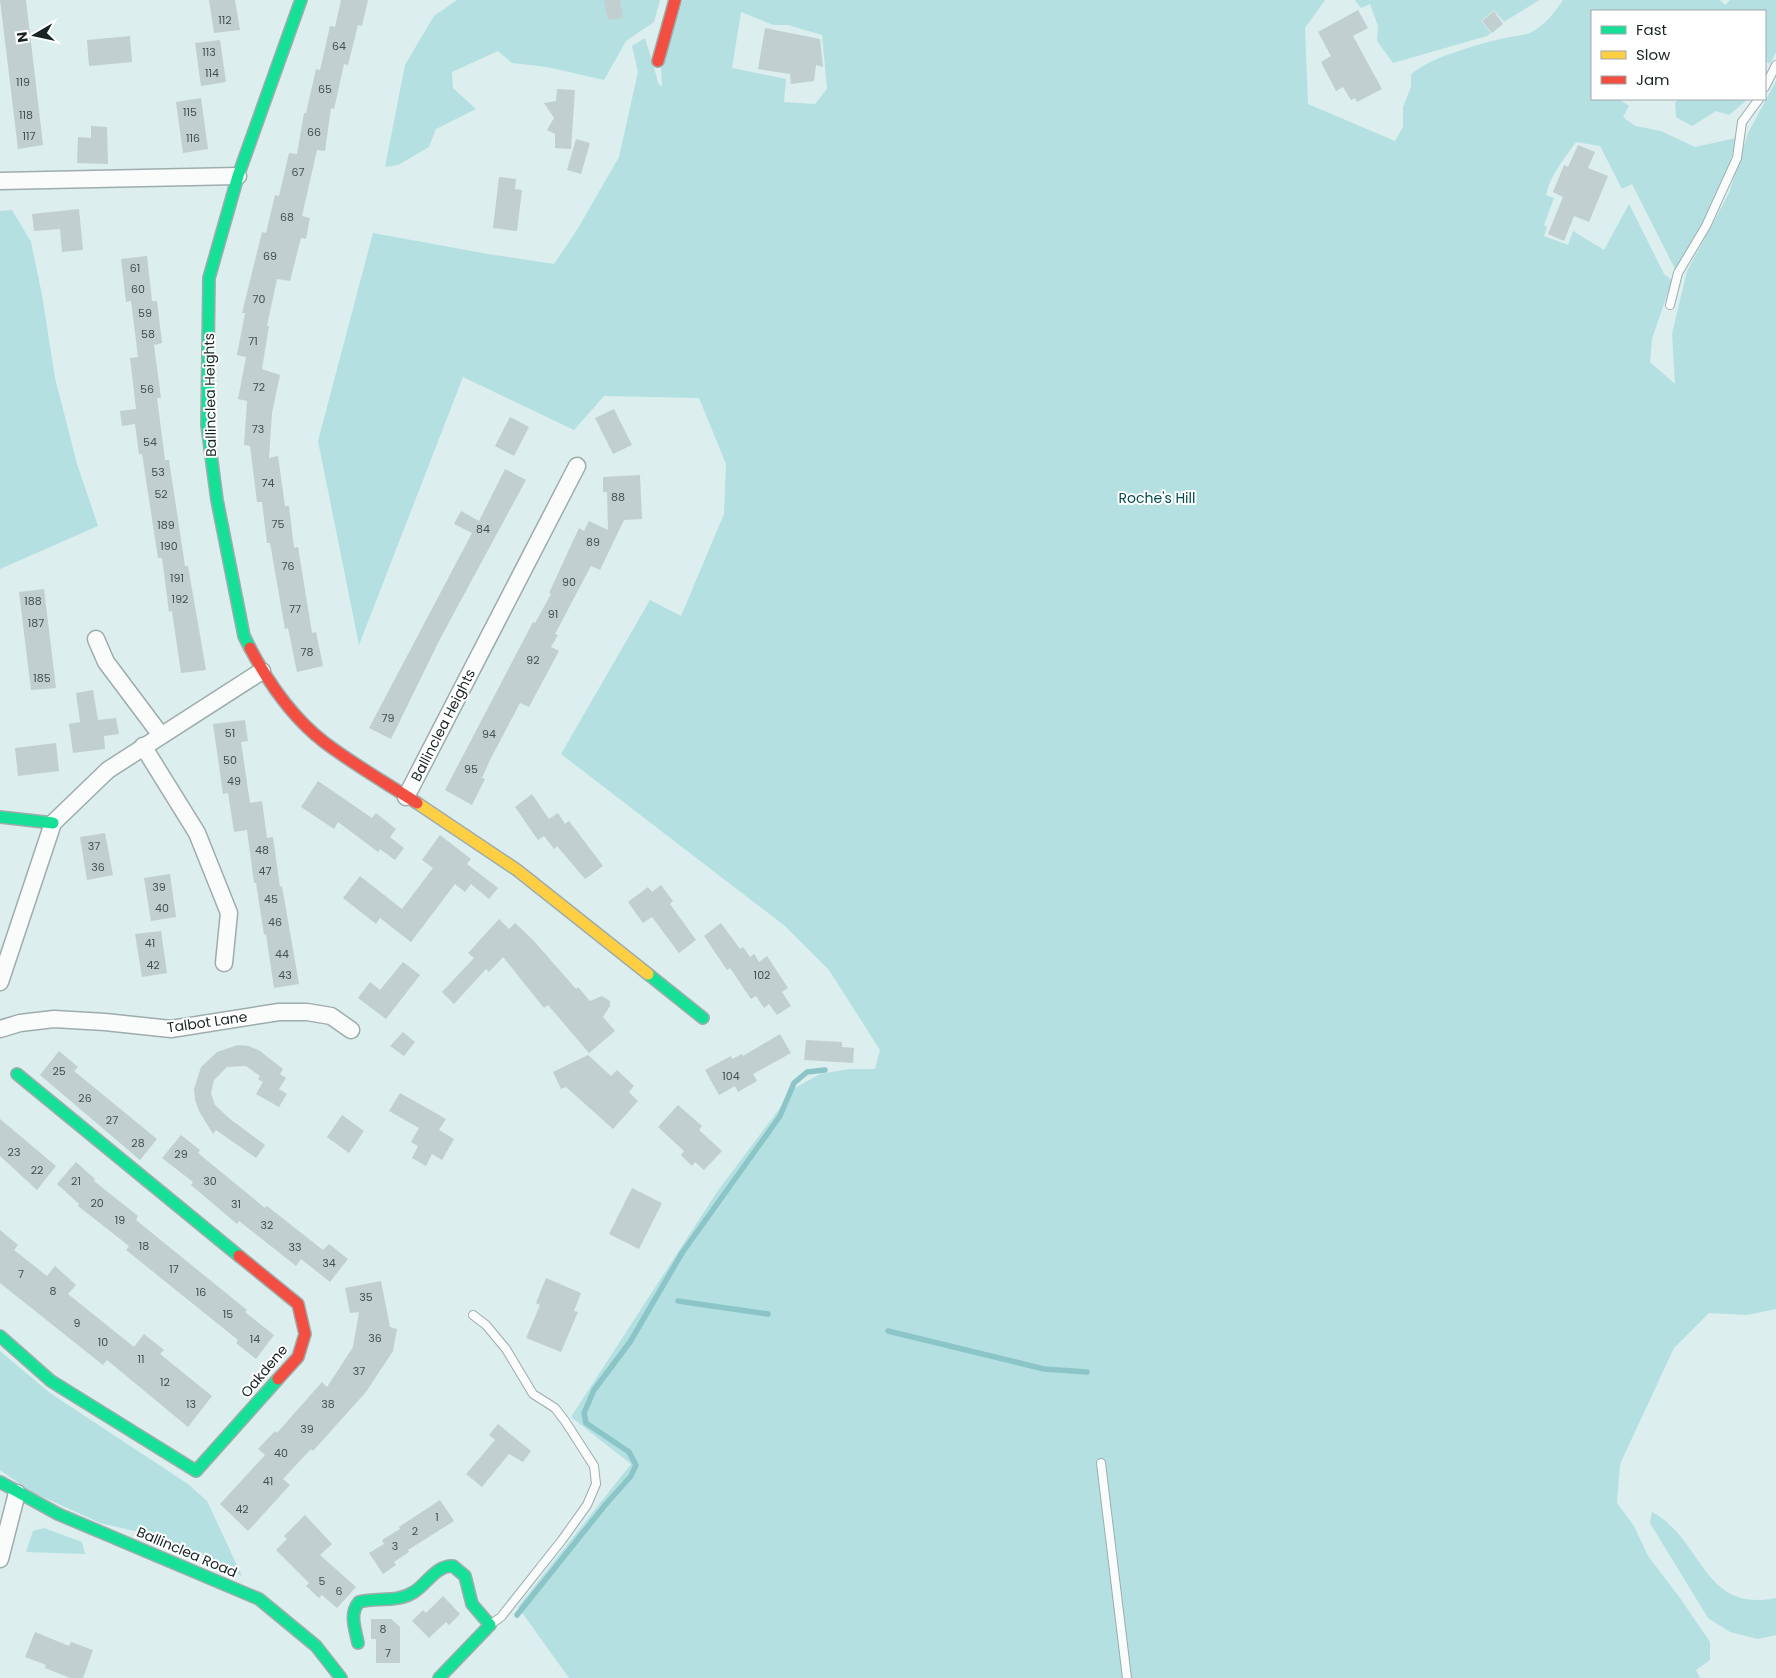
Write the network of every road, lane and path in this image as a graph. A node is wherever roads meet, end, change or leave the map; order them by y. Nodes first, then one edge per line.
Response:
1 (301, 0) edge
2 (675, 0) edge
3 (658, 61) dead end
4 (1776, 64) edge
5 (1766, 85) edge
6 (1758, 100) edge
7 (238, 176) junction
8 (0, 182) edge
9 (1670, 305) dead end
10 (577, 466) dead end
11 (96, 639) dead end
12 (262, 671) junction
13 (160, 734) junction
14 (143, 746) junction
15 (406, 797) junction
16 (0, 816) edge
17 (53, 823) junction
18 (224, 964) dead end
19 (0, 982) edge
20 (703, 1018) dead end
21 (0, 1029) edge
22 (351, 1030) dead end
23 (17, 1074) dead end
24 (473, 1315) dead end
25 (0, 1336) edge
26 (1101, 1463) dead end
27 (0, 1482) edge
28 (17, 1493) junction
29 (0, 1559) edge
30 (490, 1625) junction
31 (358, 1642) dead end
32 (341, 1678) edge
33 (439, 1678) edge
34 (1127, 1678) edge

1 - 7 street, Ballinclea Heights
2 - 3 street
4 - 5 lane
6 - 9 lane
7 - 8 street
7 - 12 street, Ballinclea Heights
10 - 15 street, Ballinclea Heights
11 - 13 street
12 - 13 street
12 - 15 street, Ballinclea Heights
13 - 14 street
14 - 17 street
14 - 18 street
15 - 20 street, Ballinclea Heights
16 - 17 street
17 - 19 street
21 - 22 street, Talbot Lane
23 - 25 street, Oakdene
24 - 30 lane
26 - 34 lane
27 - 28 street, Ballinclea Road
28 - 29 street
28 - 32 street, Ballinclea Road
30 - 31 street
30 - 33 street

